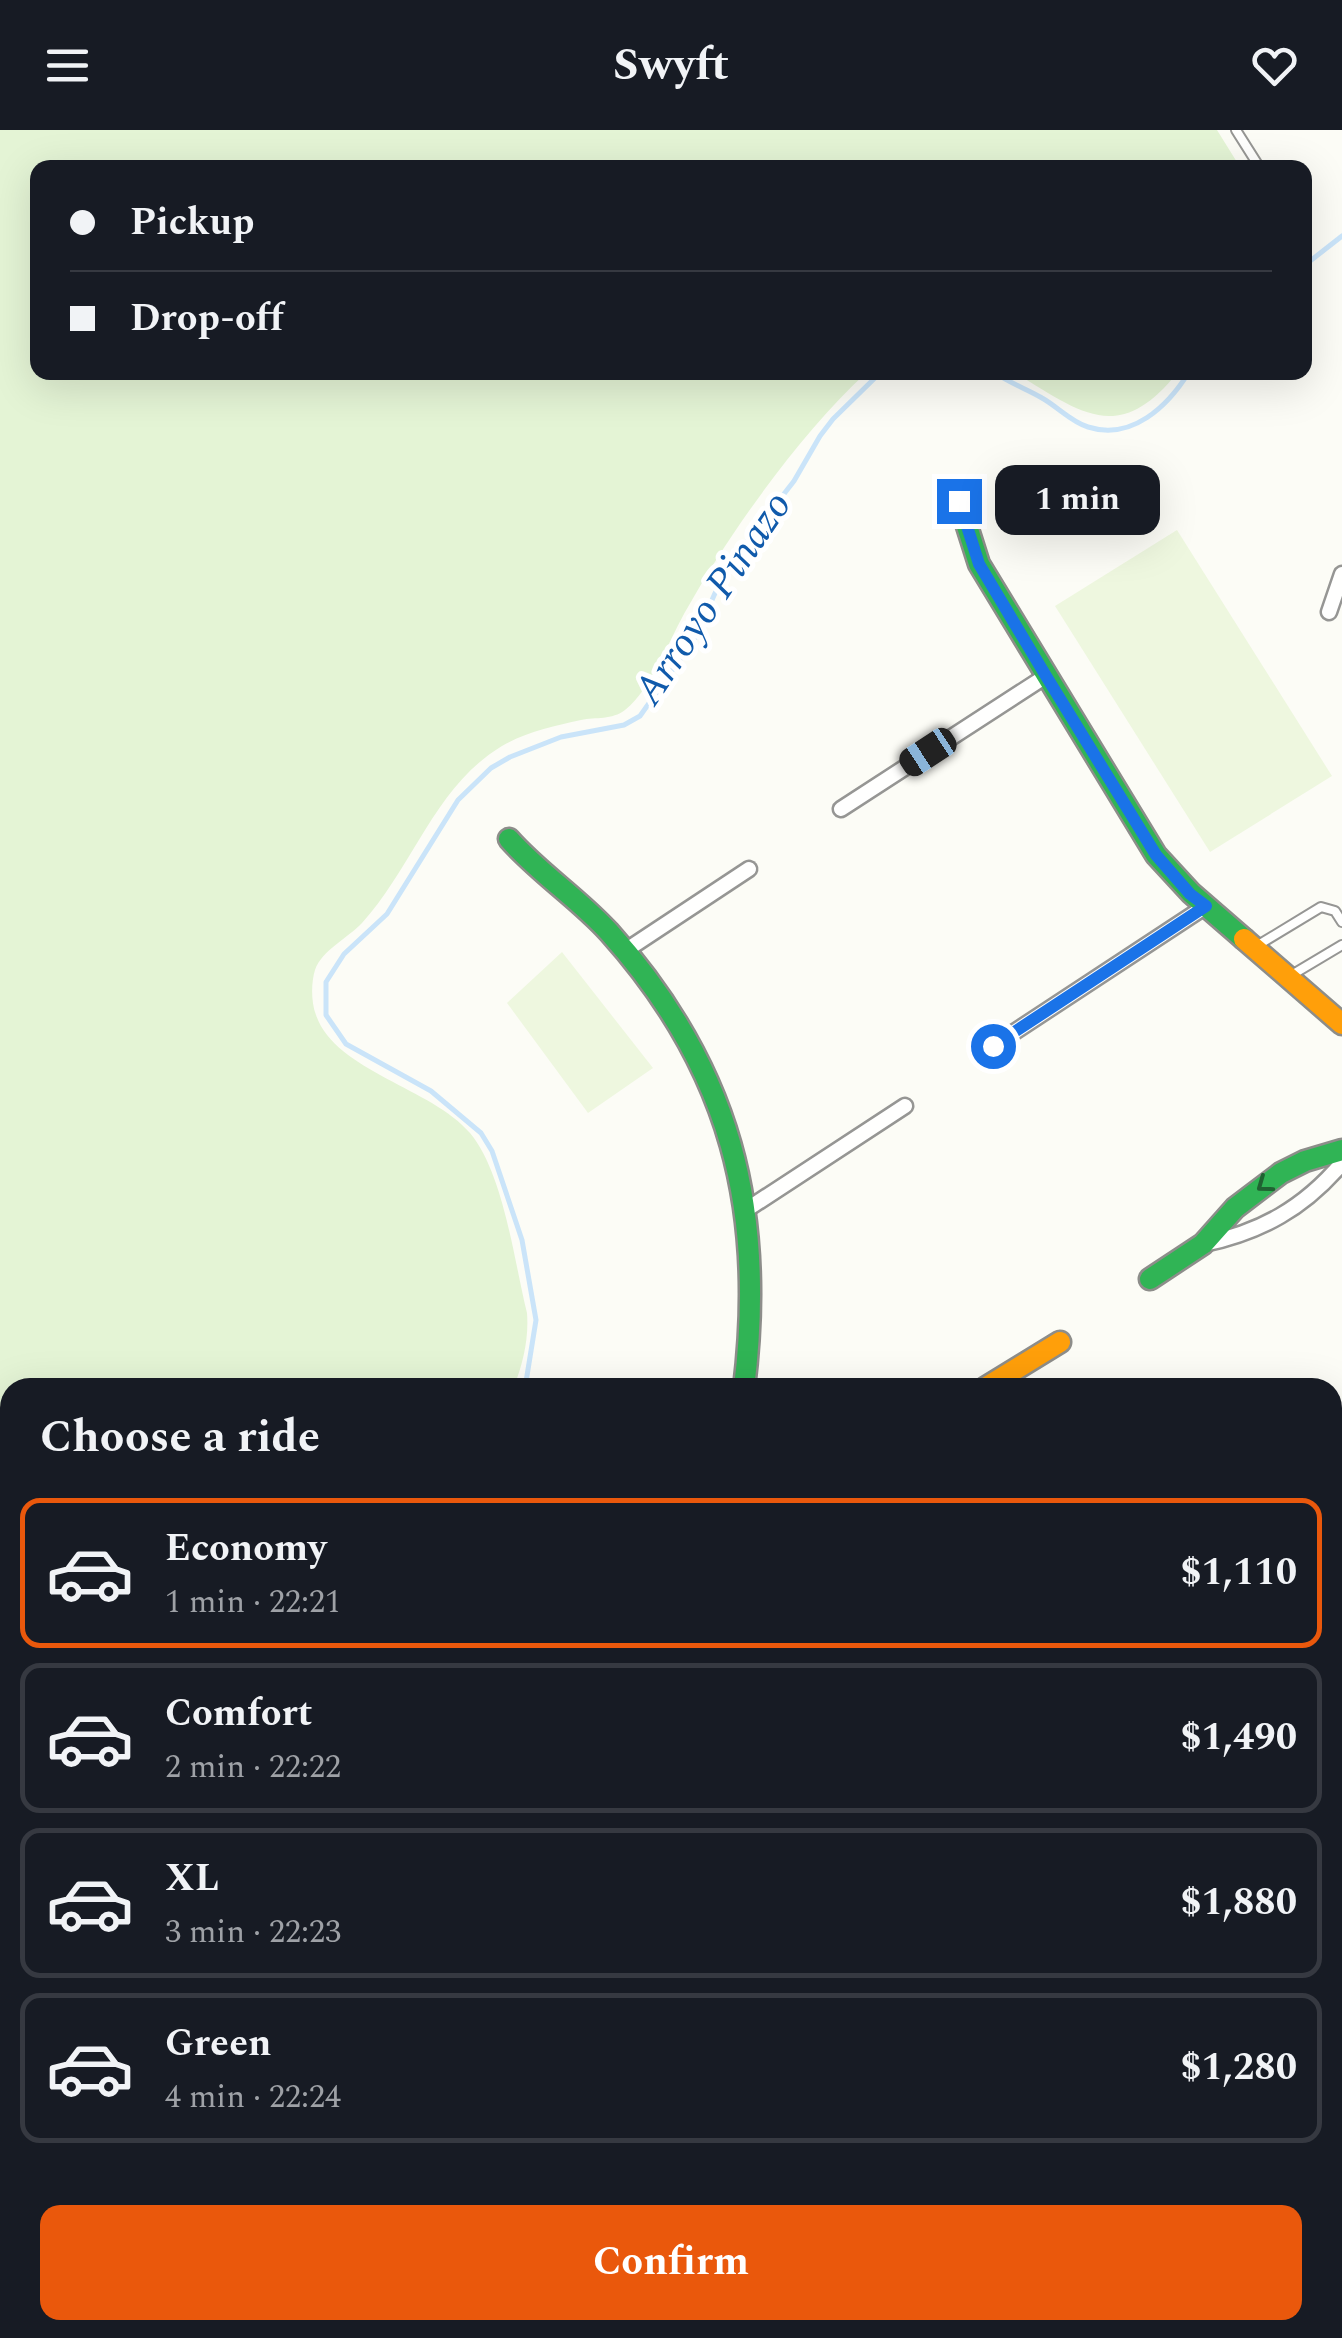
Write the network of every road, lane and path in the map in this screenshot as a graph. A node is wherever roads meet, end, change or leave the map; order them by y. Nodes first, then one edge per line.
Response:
1 (1236, 130) edge
2 (1255, 160) edge
3 (959, 501) dead end
4 (1342, 574) edge
5 (1328, 612) dead end
6 (1046, 676) junction
7 (840, 809) dead end
8 (509, 839) dead end
9 (748, 869) dead end
10 (1206, 906) junction
11 (1342, 922) edge
12 (1342, 944) edge
13 (1255, 947) junction
14 (626, 951) junction
15 (1290, 976) junction
16 (1342, 1024) edge
17 (993, 1046) dead end
18 (905, 1106) dead end
19 (1342, 1150) edge
20 (1342, 1164) edge
21 (746, 1210) junction
22 (1203, 1244) junction
23 (1150, 1279) dead end
24 (1060, 1342) dead end
25 (745, 1378) edge
26 (1002, 1378) edge

1 - 2 lane
3 - 6 street
4 - 5 street
6 - 7 street
6 - 10 street
8 - 14 street
9 - 14 street
10 - 13 street
10 - 17 street
11 - 13 lane
12 - 15 lane
13 - 15 street
14 - 21 street
15 - 16 street
18 - 21 street
19 -> 22 street
20 - 22 street
21 - 25 street
22 - 23 street
24 - 26 street

